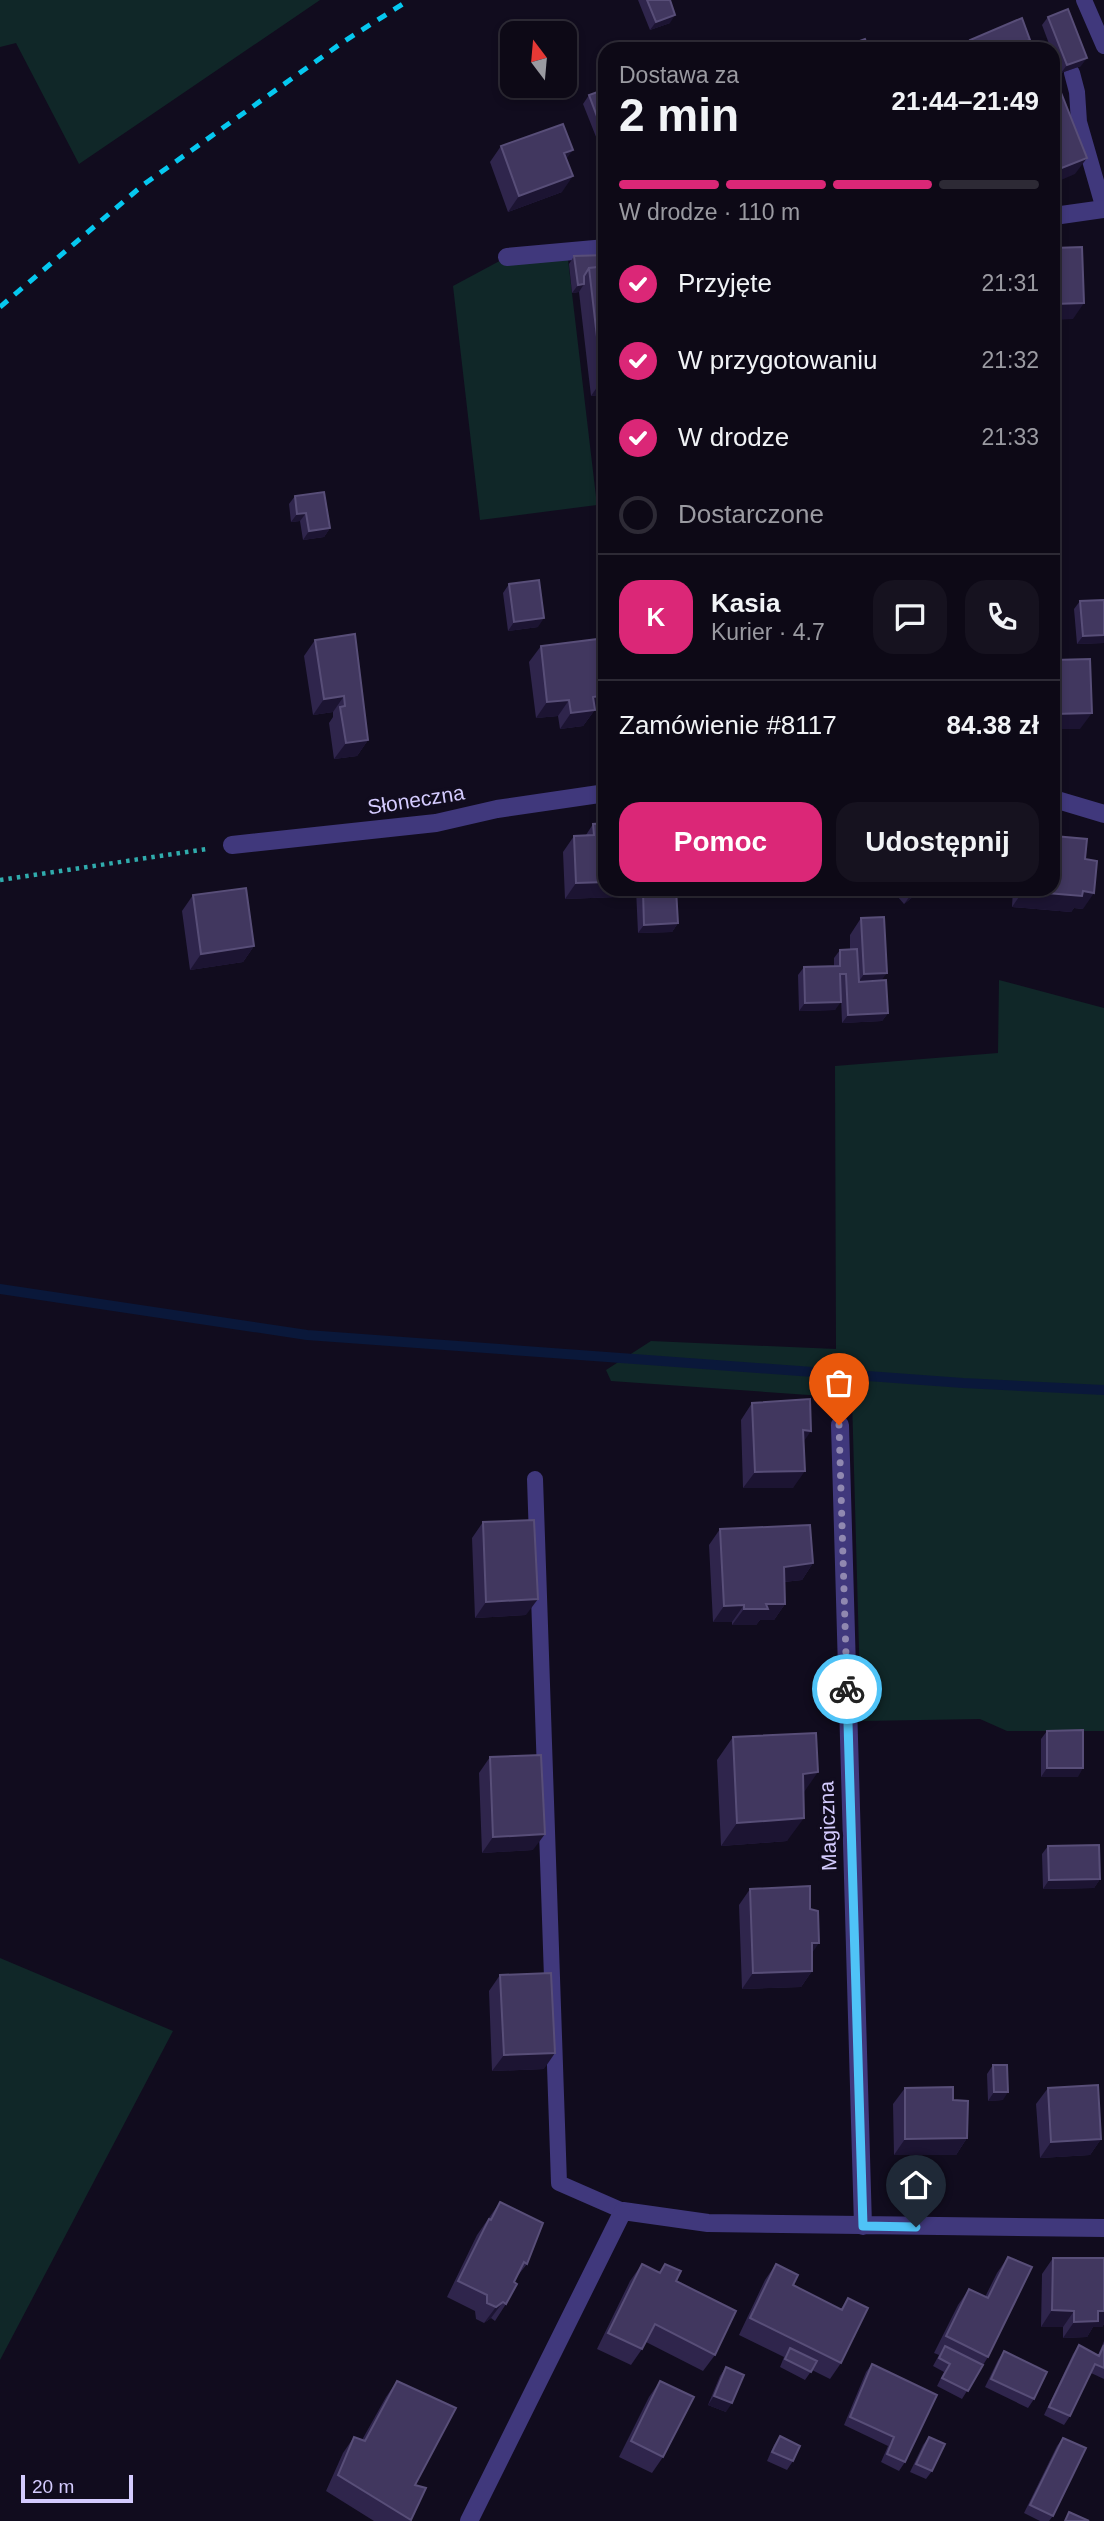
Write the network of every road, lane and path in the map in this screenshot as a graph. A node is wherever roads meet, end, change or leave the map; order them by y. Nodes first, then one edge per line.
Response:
1 (1084, 0) edge
2 (1104, 46) edge
3 (1072, 74) edge
4 (1104, 209) edge
5 (1060, 215) edge
6 (598, 249) edge
7 (507, 257) dead end
8 (598, 794) edge
9 (1060, 801) edge
10 (1104, 814) edge
11 (232, 845) joint
12 (0, 880) edge
13 (839, 1425) dead end
14 (535, 1479) dead end
15 (623, 2211) junction
16 (863, 2226) junction
17 (1104, 2228) edge
18 (469, 2521) edge

1 - 2 lane
3 - 4 lane
4 - 5 street
6 - 7 street
8 - 11 street, Słoneczna
9 - 10 street
11 - 12 path
13 - 16 street, Magiczna
14 - 15 lane
15 - 16 street
15 - 18 street
16 - 17 street

